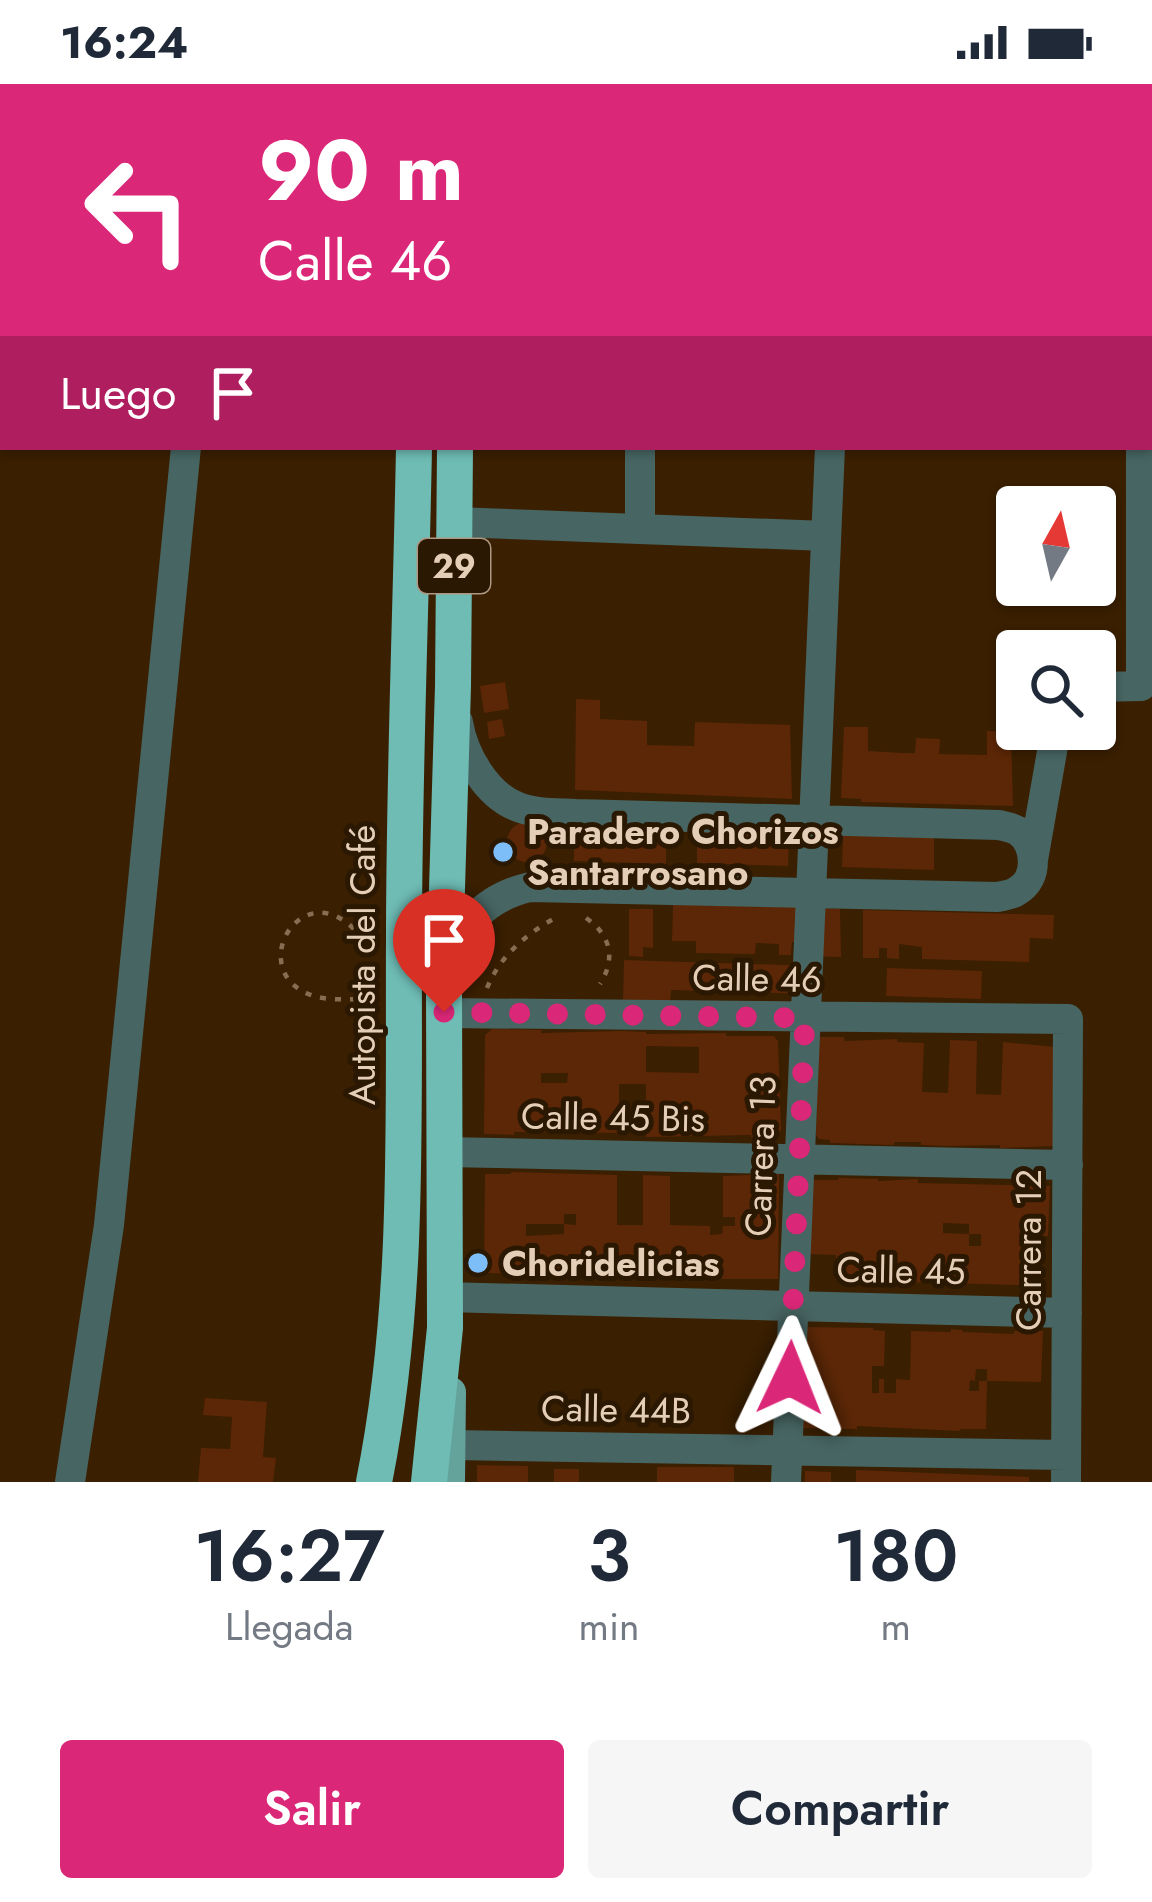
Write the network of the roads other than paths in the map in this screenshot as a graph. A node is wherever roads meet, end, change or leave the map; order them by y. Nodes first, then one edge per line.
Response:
1 (186, 450) edge
2 (414, 450) edge
3 (455, 450) edge
4 (640, 450) edge
5 (830, 450) edge
6 (1141, 450) edge
7 (454, 522) junction
8 (640, 529) junction
9 (826, 536) junction
10 (1146, 553) edge
11 (453, 686) junction
12 (1116, 687) edge
13 (1052, 750) edge
14 (813, 820) junction
15 (1033, 860) junction
16 (810, 892) junction
17 (444, 1001) junction
18 (805, 1018) junction
19 (1068, 1019) joint
20 (445, 1152) junction
21 (799, 1160) junction
22 (1068, 1165) junction
23 (793, 1306) junction
24 (445, 1312) junction
25 (1067, 1313) junction
26 (453, 1445) junction
27 (787, 1466) edge
28 (1066, 1469) edge
29 (70, 1482) edge
30 (374, 1482) edge
31 (429, 1482) edge
32 (450, 1482) edge

1 - 29 street
2 - 30 highway, Autopista del Café / 29
3 - 7 highway, 29
4 - 8 street
5 - 9 street, Carrera 13
6 - 10 street
7 - 8 street
7 - 11 highway, 29
8 - 9 street
9 - 14 street, Carrera 13
10 - 12 street
11 - 14 street
11 - 17 highway, 29
13 - 15 street
14 - 15 street
14 - 16 street, Carrera 13
15 - 16 street
16 - 17 street
16 - 18 street, Carrera 13
17 - 18 street, Calle 46
17 - 20 highway, 29
18 - 19 street, Calle 46
18 - 21 street, Carrera 13
19 - 22 street, Carrera 12
20 - 21 street, Calle 45 Bis
20 - 24 highway, 29
21 - 22 street, Calle 45 Bis
21 - 23 street, Carrera 13
22 - 25 street, Carrera 12
23 - 24 street, Calle 45
23 - 25 street, Calle 45
23 - 27 street, Carrera 13
24 - 26 main road
24 - 31 highway, 29
25 - 28 street, Carrera 12
26 - 27 street, Calle 44B
26 - 32 main road
27 - 28 street, Calle 44B

